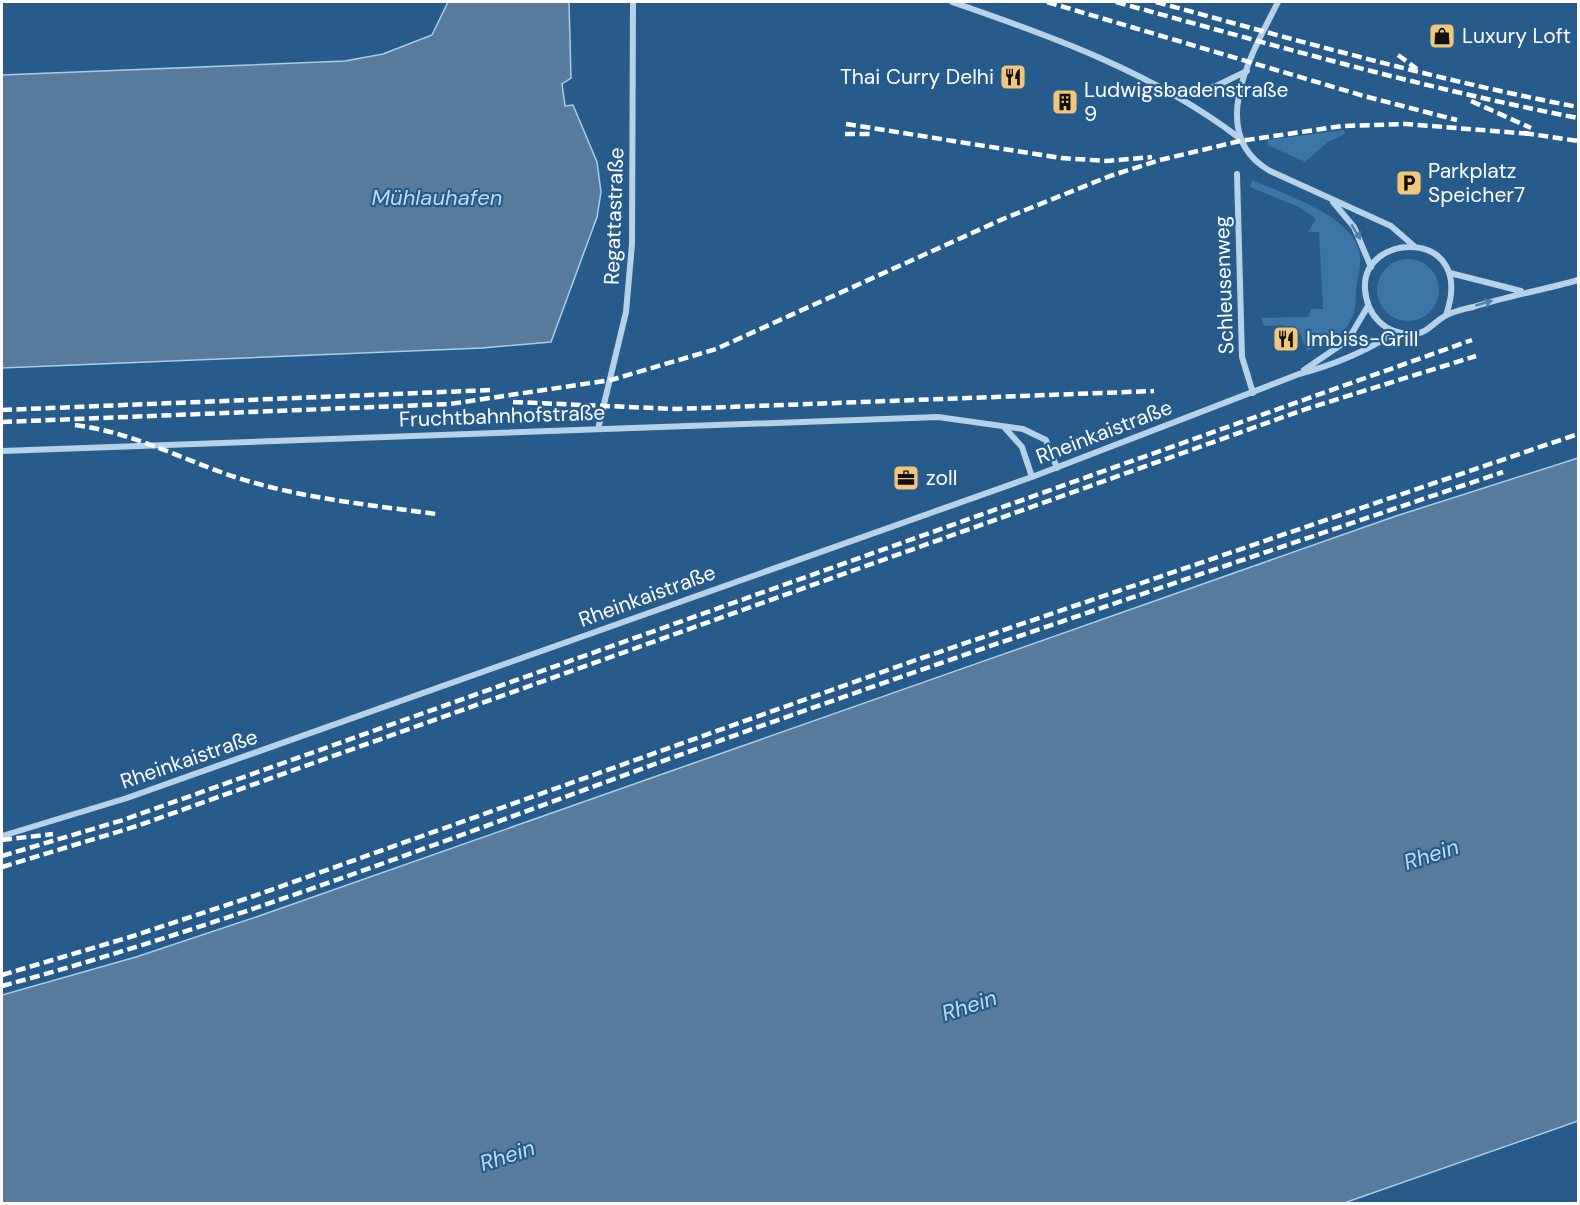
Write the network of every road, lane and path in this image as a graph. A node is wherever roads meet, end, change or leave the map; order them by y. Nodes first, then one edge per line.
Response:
1 (633, 2) edge
2 (952, 2) edge
3 (1278, 2) edge
4 (1248, 71) junction
5 (1177, 96) junction
6 (1238, 137) junction
7 (1237, 174) dead end
8 (1333, 202) junction
9 (1414, 246) junction
10 (1371, 267) junction
11 (1450, 273) junction
12 (1578, 280) edge
13 (1522, 291) junction
14 (1368, 306) junction
15 (1446, 315) junction
16 (1396, 332) junction
17 (1299, 374) junction
18 (1253, 393) junction
19 (1004, 427) junction
20 (598, 429) junction
21 (2, 451) edge
22 (1057, 468) junction
23 (1032, 477) junction
24 (2, 836) edge

1 - 20 street, Regattastraße
2 - 5 street
3 - 4 street
4 - 5 street
4 - 6 street
5 - 6 street
6 - 8 street
7 - 18 street, Schleusenweg
8 - 9 street
8 -> 10 street
9 - 10 street
9 - 11 street
10 - 14 street
11 - 13 street
11 - 15 street
12 - 13 street
15 -> 13 street
14 - 16 street
14 - 17 street, Rheinkaistraße
15 - 16 street
16 - 17 street, Rheinkaistraße
17 - 18 street, Rheinkaistraße
18 - 22 street, Rheinkaistraße
19 - 20 street, Fruchtbahnhofstraße
19 - 22 street, Fruchtbahnhofstraße
19 - 23 street
20 - 21 street, Fruchtbahnhofstraße
22 - 23 street, Rheinkaistraße
23 - 24 street, Rheinkaistraße

